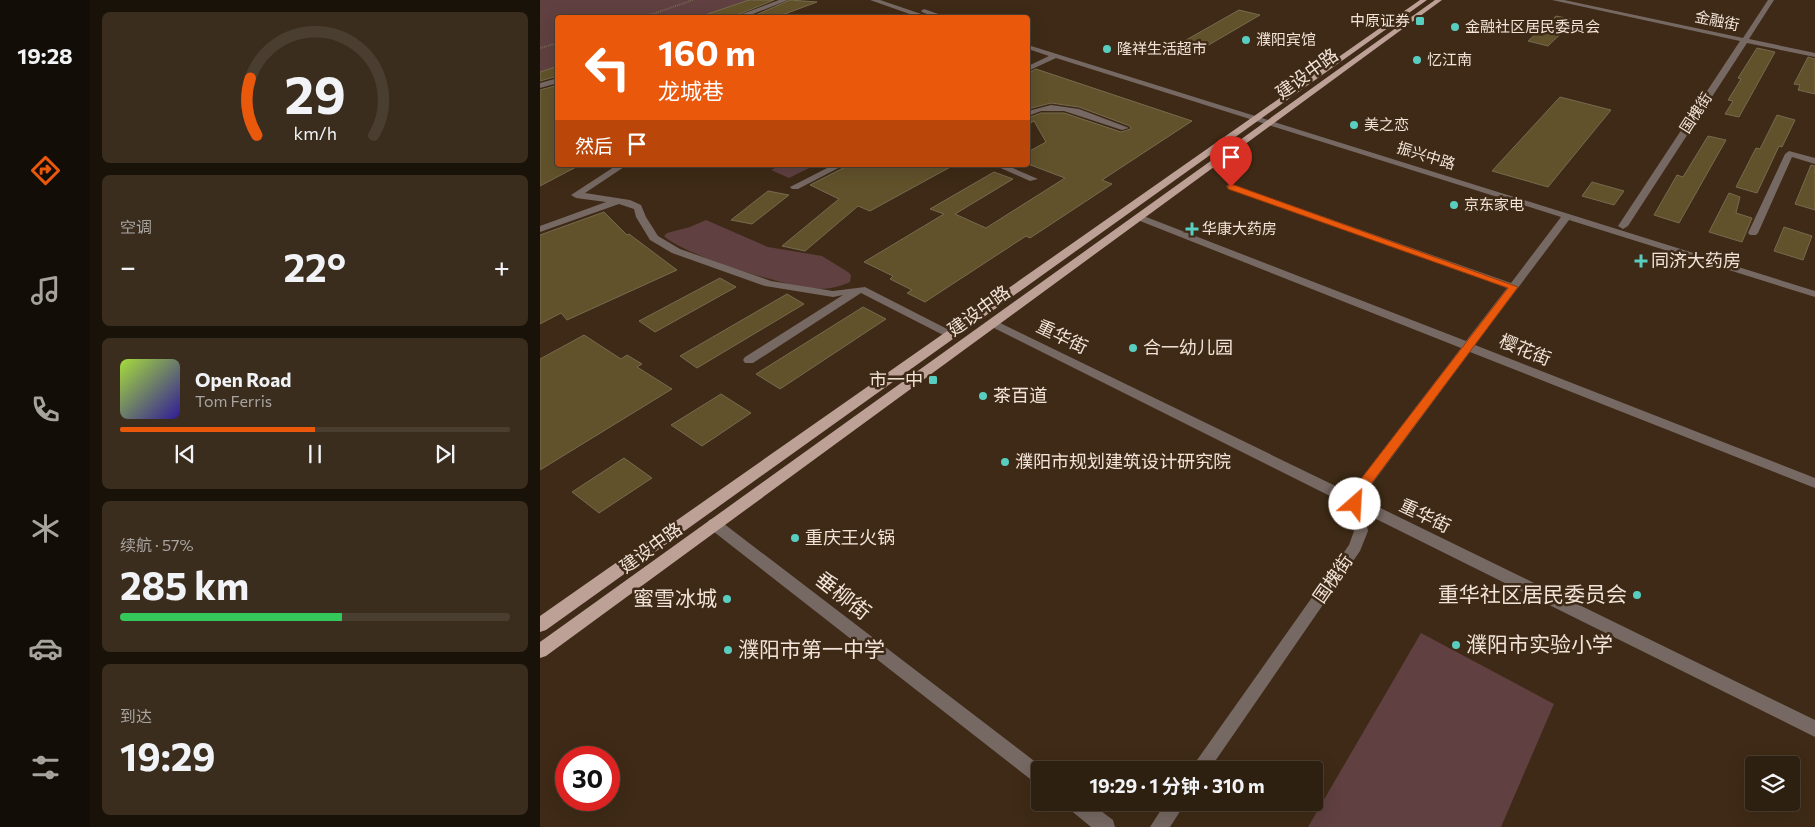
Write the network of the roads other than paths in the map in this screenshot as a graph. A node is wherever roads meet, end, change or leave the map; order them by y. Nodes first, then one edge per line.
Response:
1 (785, 0) edge
2 (873, 0) edge
3 (889, 0) edge
4 (1424, 0) edge
5 (1439, 0) edge
6 (1556, 0) edge
7 (1771, 0) edge
8 (743, 15) edge
9 (920, 15) edge
10 (936, 15) edge
11 (1744, 40) junction
12 (1030, 44) edge
13 (1030, 49) edge
14 (1044, 53) junction
15 (1815, 55) edge
16 (1055, 56) junction
17 (1030, 60) edge
18 (1030, 68) edge
19 (555, 81) edge
20 (540, 86) edge
21 (1030, 113) edge
22 (1265, 119) junction
23 (1125, 128) dead end
24 (1815, 161) edge
25 (620, 167) edge
26 (836, 167) edge
27 (1003, 167) edge
28 (1033, 179) dead end
29 (795, 187) dead end
30 (1231, 187) dead end
31 (619, 202) junction
32 (1567, 216) junction
33 (1138, 217) junction
34 (1623, 226) junction
35 (540, 229) edge
36 (1753, 233) dead end
37 (1815, 286) edge
38 (1514, 287) junction
39 (861, 290) junction
40 (1815, 294) edge
41 (992, 324) junction
42 (951, 334) junction
43 (1469, 346) junction
44 (749, 360) dead end
45 (1815, 483) edge
46 (1355, 503) junction
47 (714, 524) junction
48 (540, 625) edge
49 (540, 651) edge
50 (1815, 729) edge
51 (1205, 761) edge
52 (1031, 769) edge
53 (1086, 811) edge
54 (1171, 811) edge
55 (1106, 827) edge
56 (1160, 827) edge

1 - 8 street
2 - 9 street
3 - 10 street
4 - 22 main road, 建设中路
5 - 22 main road, 建设中路
6 - 11 street, 金融街
7 - 11 street, 国槐街
11 - 15 street, 金融街
11 - 34 street, 国槐街
12 - 22 street, 振兴中路
13 - 14 street, 振兴中路
14 - 16 street, 振兴中路
14 - 17 street
16 - 18 street
16 - 22 street, 振兴中路
19 - 20 street
21 - 23 street
22 - 32 street, 振兴中路
22 - 33 main road, 建设中路
22 - 34 street, 振兴中路
22 - 42 main road, 建设中路
24 - 36 street
25 - 31 street
26 - 29 street
27 - 28 street
30 - 38 street
31 - 35 street
31 - 39 street
32 - 38 street
32 - 40 street, 振兴中路
33 - 41 main road, 建设中路
33 - 43 street, 樱花街
34 - 37 street, 振兴中路
38 - 43 street
39 - 42 street
39 - 44 street
41 - 46 street, 重华街
41 - 47 main road, 建设中路
42 - 48 main road, 建设中路
43 - 45 street, 樱花街
43 - 46 street
46 - 50 street, 重华街
46 - 51 street, 国槐街
47 - 49 main road, 建设中路
47 - 52 street, 垂柳街
53 - 55 street
54 - 56 street

